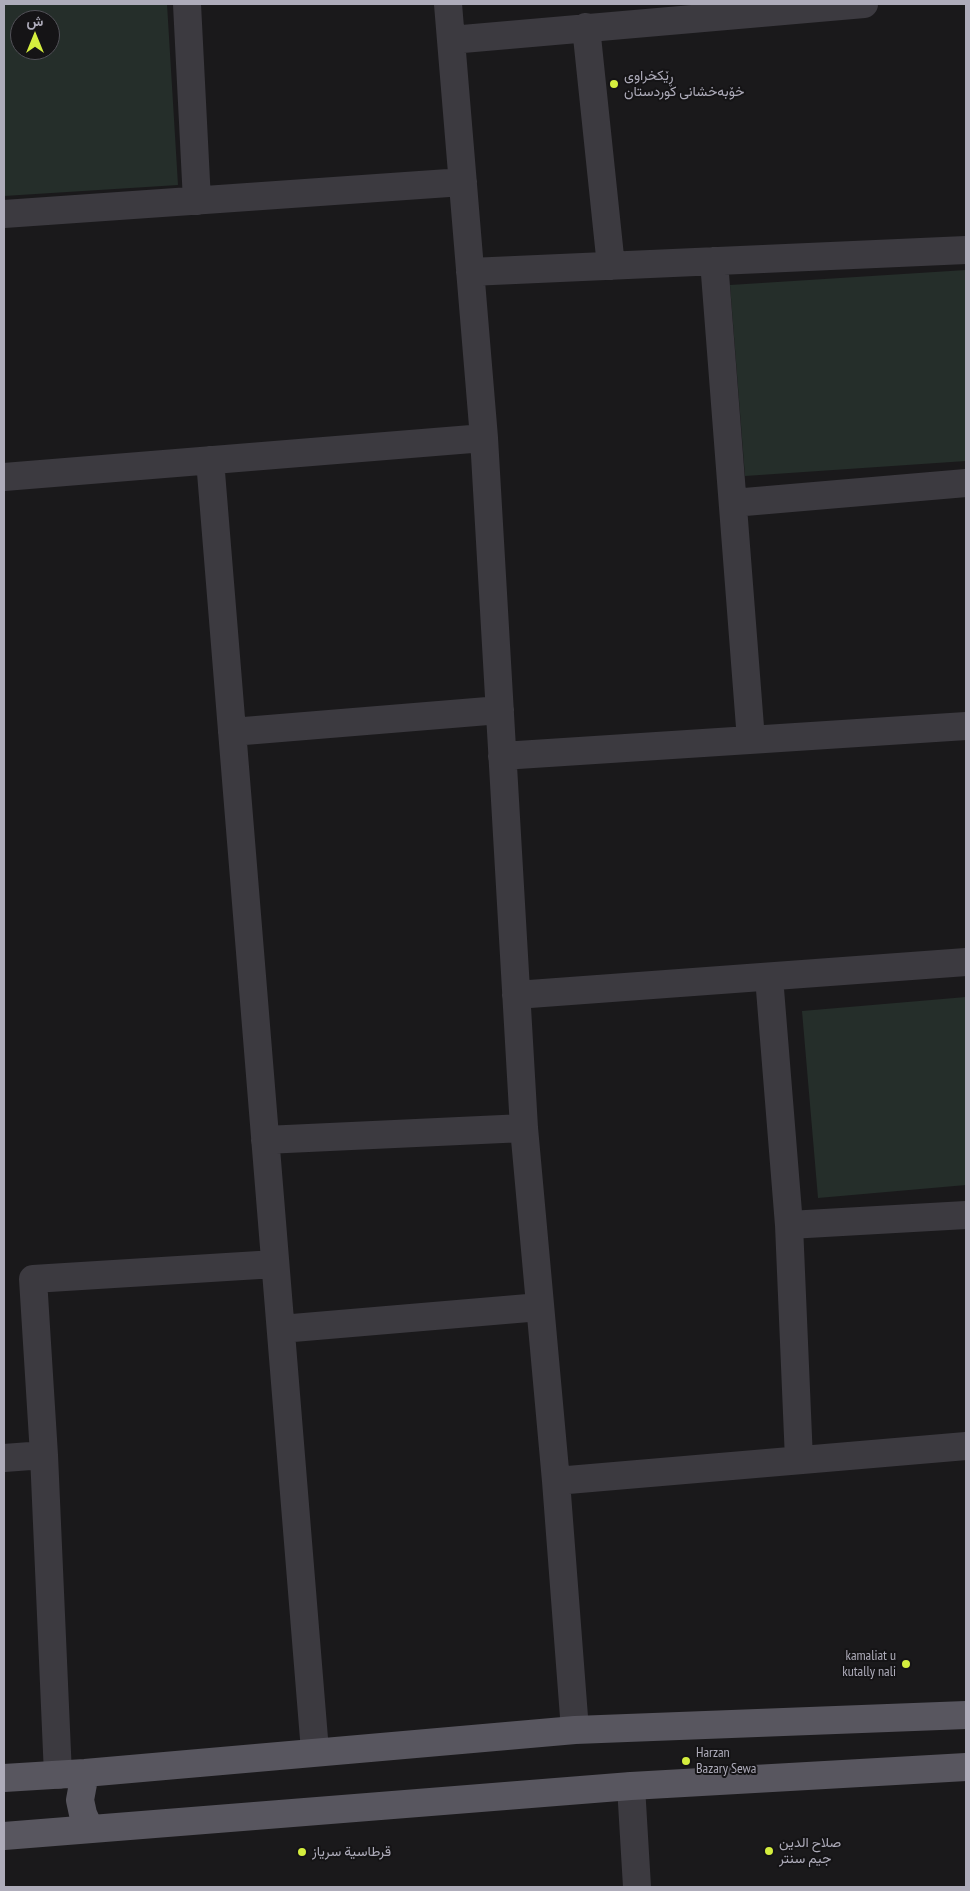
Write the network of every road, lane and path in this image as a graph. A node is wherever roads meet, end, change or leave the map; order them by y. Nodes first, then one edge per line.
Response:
1 (187, 4) edge
2 (448, 4) edge
3 (864, 4) edge
4 (696, 11) edge
5 (586, 27) junction
6 (451, 40) junction
7 (463, 182) junction
8 (197, 201) junction
9 (4, 214) edge
10 (966, 250) edge
11 (714, 261) junction
12 (610, 266) junction
13 (470, 272) junction
14 (484, 438) junction
15 (210, 460) junction
16 (4, 477) edge
17 (966, 483) edge
18 (733, 503) junction
19 (500, 710) junction
20 (966, 726) edge
21 (232, 732) junction
22 (751, 740) junction
23 (502, 756) junction
24 (966, 962) edge
25 (769, 977) junction
26 (516, 995) junction
27 (524, 1128) junction
28 (265, 1140) junction
29 (966, 1215) edge
30 (789, 1225) junction
31 (275, 1264) junction
32 (540, 1307) junction
33 (281, 1329) junction
34 (966, 1446) edge
35 (44, 1455) junction
36 (4, 1458) edge
37 (799, 1460) junction
38 (556, 1481) junction
39 (966, 1715) edge
40 (575, 1730) junction
41 (315, 1751) junction
42 (966, 1767) edge
43 (85, 1773) junction
44 (58, 1775) junction
45 (4, 1778) edge
46 (630, 1786) junction
47 (90, 1827) junction
48 (4, 1836) edge
49 (637, 1887) edge

1 - 8 street
2 - 6 street
3 - 4 street
4 - 5 street
5 - 6 street
5 - 12 street
6 - 7 street
7 - 8 street
7 - 13 street
8 - 9 street
10 - 11 street
11 - 12 street
11 - 18 street
12 - 13 street
13 - 14 street
14 - 15 street
14 - 19 street
15 - 16 street
15 - 21 street
17 - 18 street
18 - 22 street
19 - 21 street
19 - 23 street
20 - 22 street
21 - 28 street
22 - 23 street
23 - 26 street
24 - 25 street
25 - 26 street
25 - 30 street
26 - 27 street
27 - 28 street
27 - 32 street
28 - 31 street
29 - 30 street
30 - 37 street
31 - 33 street
31 - 35 street
32 - 33 street
32 - 38 street
33 - 41 street
34 - 37 street
35 - 36 street
35 - 44 street
37 - 38 street
38 - 40 street
39 - 40 main road
40 - 41 main road
41 - 43 main road
42 - 46 main road
43 - 44 main road
43 - 47 main road
44 - 45 main road
46 - 47 main road
46 - 49 street
47 - 48 main road

